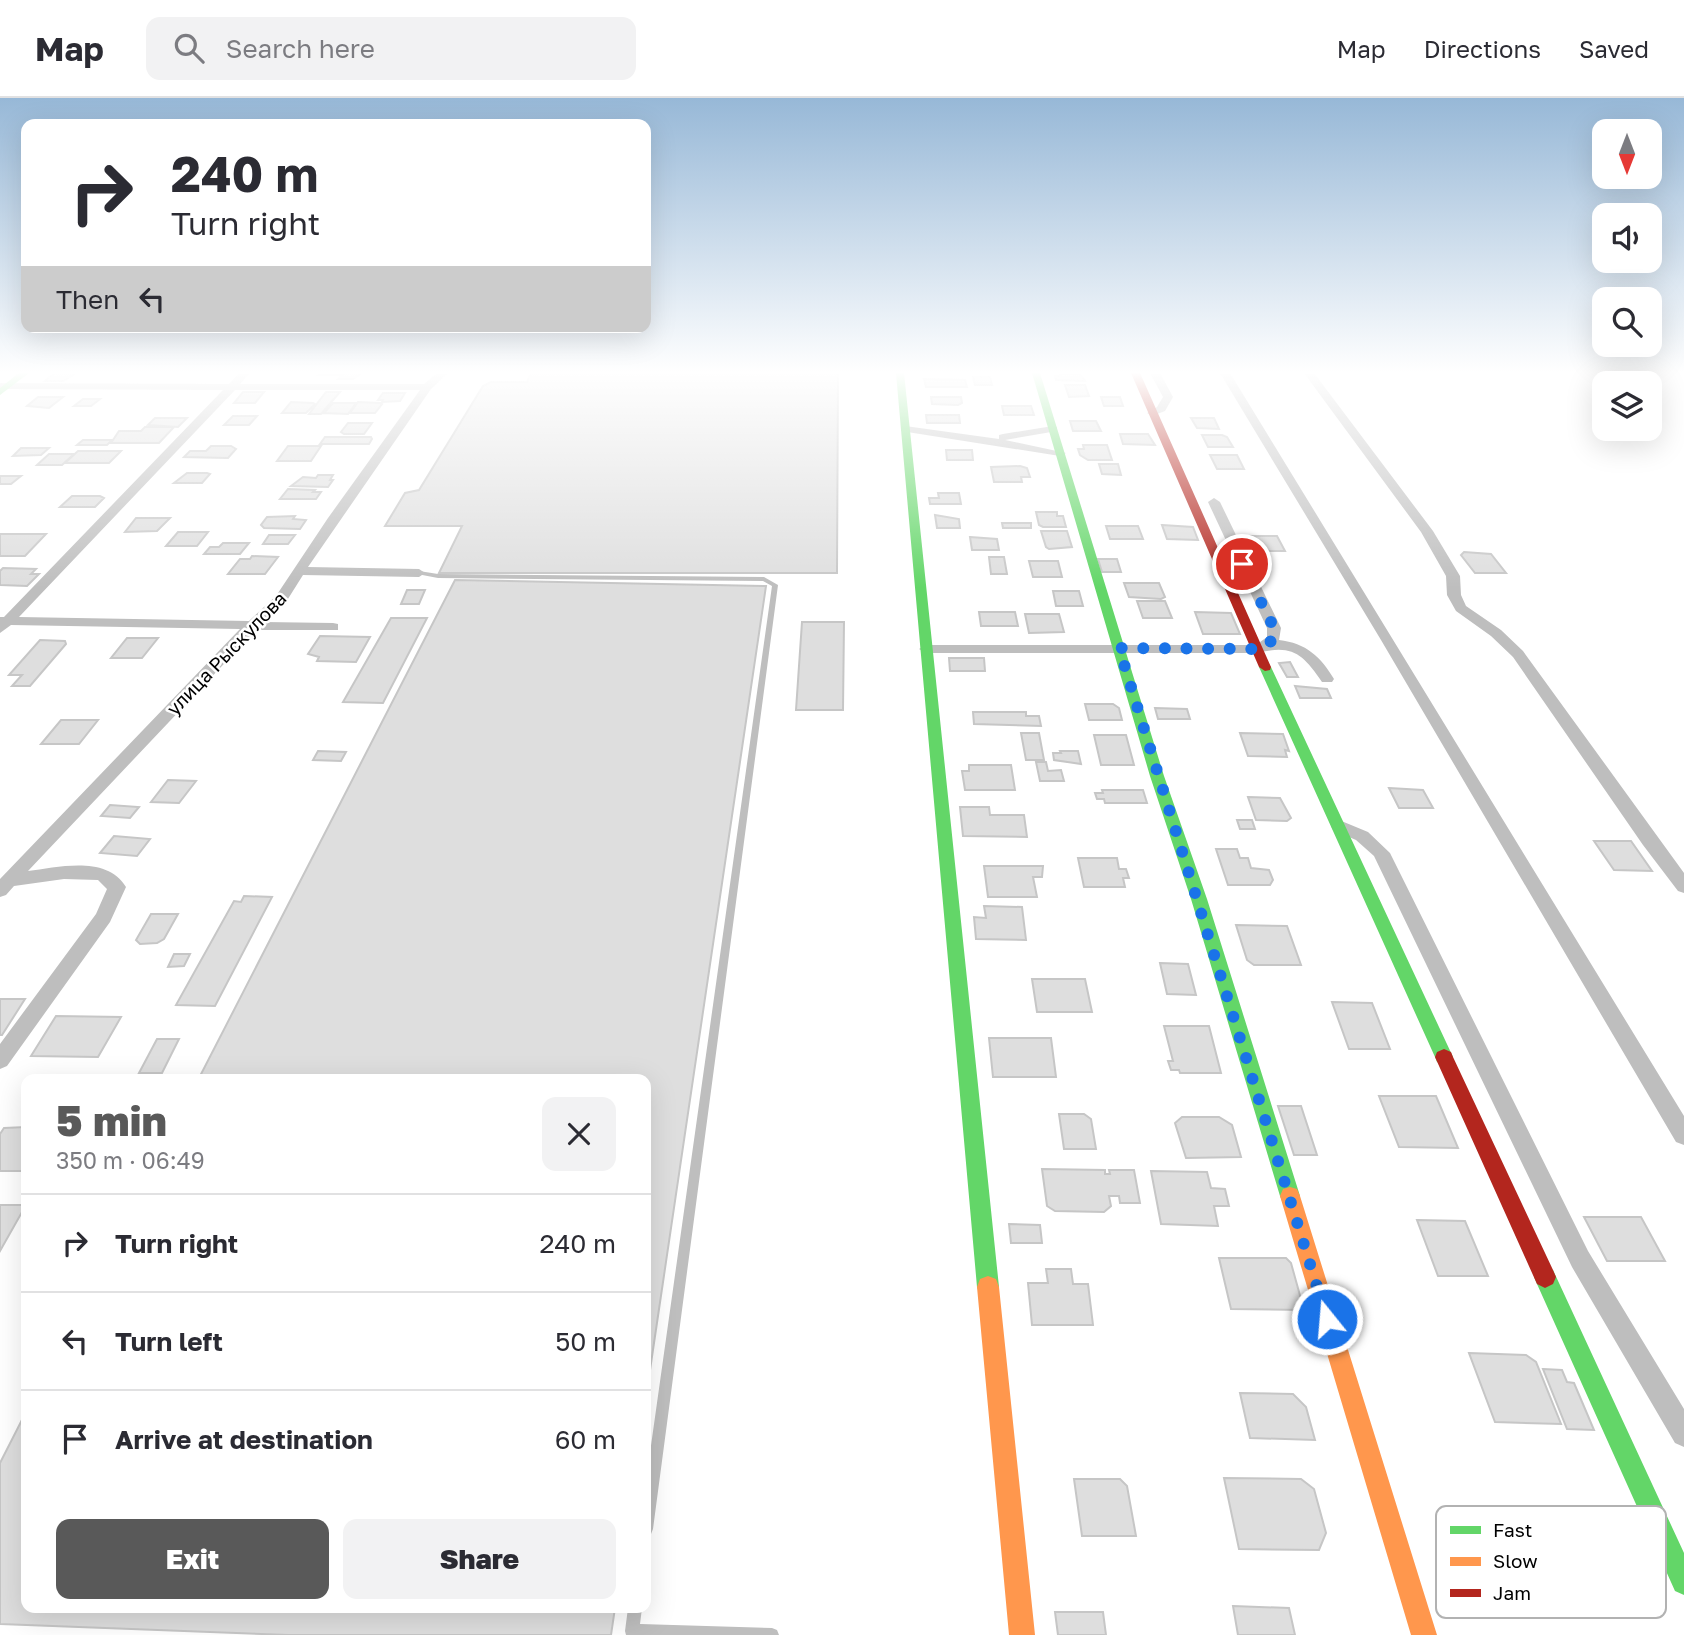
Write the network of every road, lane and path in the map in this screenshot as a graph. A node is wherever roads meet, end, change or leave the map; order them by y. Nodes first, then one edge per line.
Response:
1 (176, 445) edge
2 (387, 445) edge
3 (907, 445) edge
4 (1014, 445) edge
5 (1058, 445) edge
6 (1166, 445) edge
7 (1269, 445) edge
8 (1363, 445) edge
9 (1060, 453) junction
10 (1214, 502) dead end
11 (300, 571) junction
12 (418, 573) joint
13 (2, 624) edge
14 (256, 625) junction
15 (333, 626) dead end
16 (1263, 647) junction
17 (1119, 648) junction
18 (926, 649) junction
19 (1327, 679) dead end
20 (1339, 826) junction
21 (6, 885) edge
22 (1684, 886) edge
23 (0, 1060) edge
24 (1684, 1135) edge
25 (1684, 1434) edge
26 (651, 1492) edge
27 (1649, 1506) edge
28 (1666, 1543) edge
29 (1684, 1582) edge
30 (634, 1613) edge
31 (772, 1635) edge
32 (1022, 1635) edge
33 (1424, 1635) edge

1 - 13 street
2 - 11 street, улица Рыскулова
3 - 18 street
4 - 9 street
5 - 9 street
6 - 16 street
7 - 24 street
8 - 22 street
9 - 17 street
10 - 16 street
11 - 12 street
11 - 14 street, улица Рыскулова
12 - 26 lane
13 - 14 street
14 - 15 street
14 - 21 street, улица Рыскулова
16 - 17 street
16 - 19 street
16 - 20 street
17 - 18 street
17 - 33 street
18 - 32 street
20 - 25 street
20 - 27 street
21 - 23 street, улица Рыскулова
28 - 29 street
30 - 31 lane

